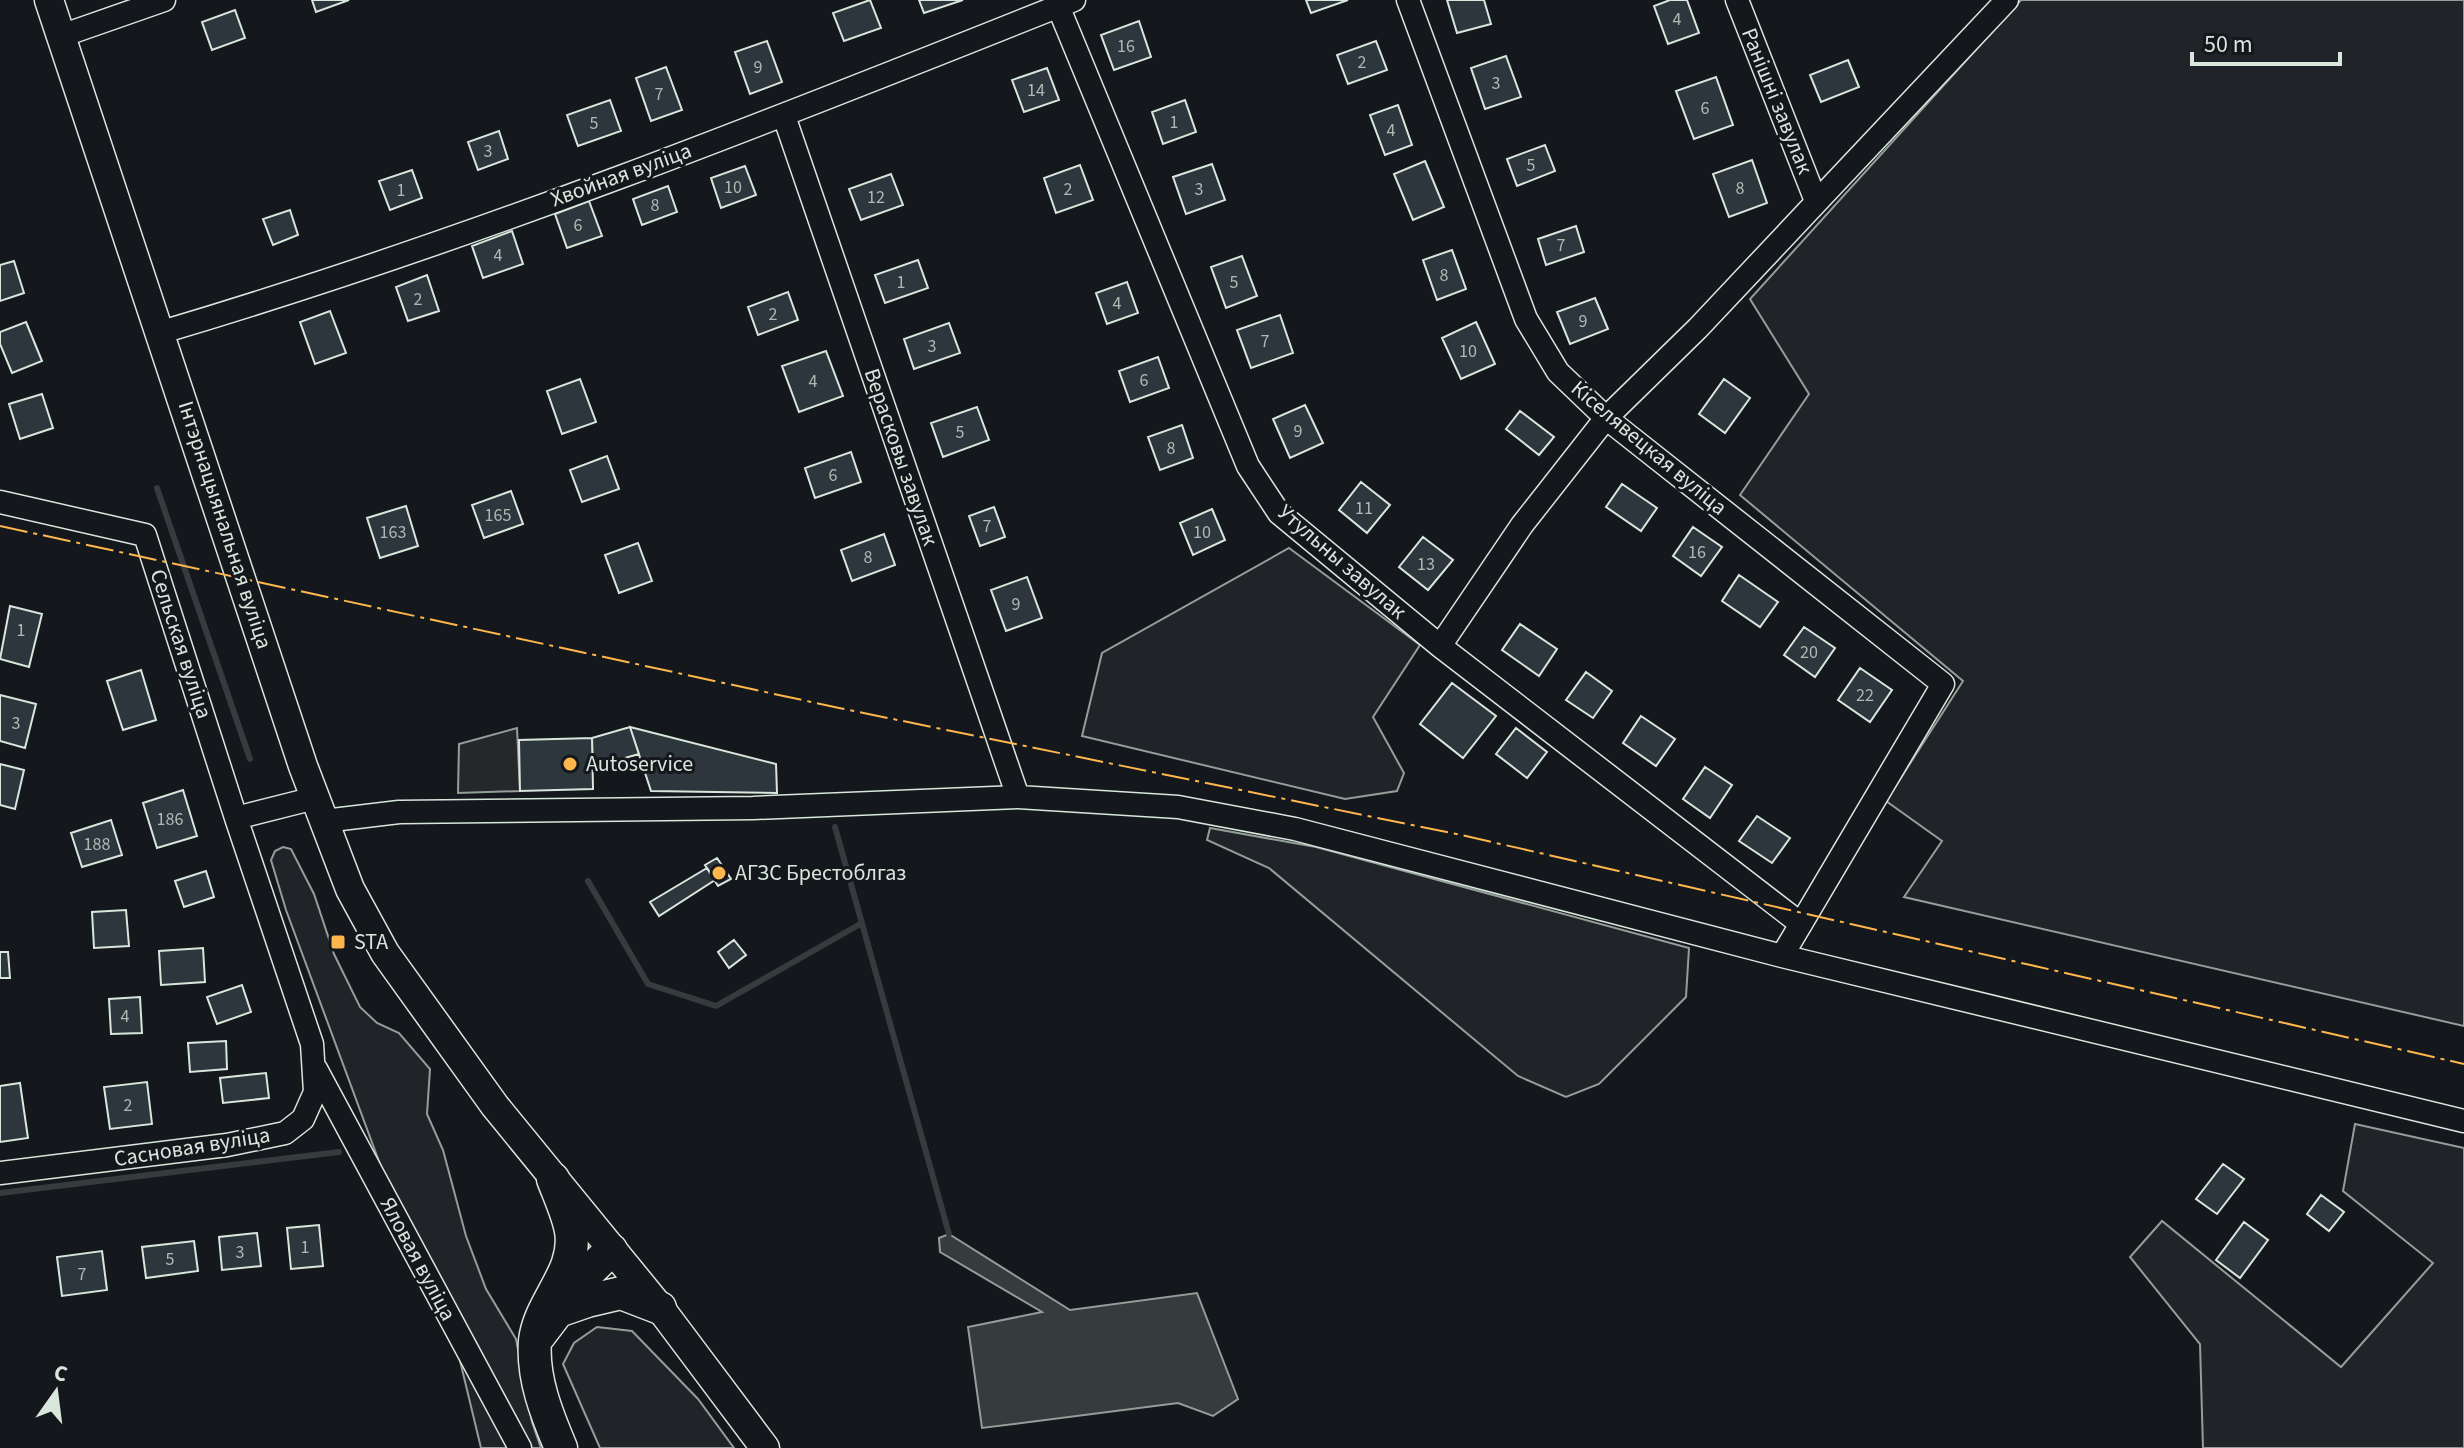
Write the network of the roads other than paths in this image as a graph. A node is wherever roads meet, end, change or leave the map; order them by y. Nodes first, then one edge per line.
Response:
1 (49, 0) edge
2 (164, 0) edge
3 (1408, 0) edge
4 (1737, 0) edge
5 (2007, 0) edge
6 (1066, 3) edge
7 (61, 36) junction
8 (784, 116) junction
9 (1816, 201) junction
10 (162, 332) junction
11 (1606, 418) junction
12 (0, 502) edge
13 (1440, 646) junction
14 (1018, 797) junction
15 (320, 809) junction
16 (236, 818) junction
17 (1801, 924) junction
18 (1782, 956) junction
19 (316, 1069) junction
20 (2464, 1121) edge
21 (0, 1173) edge
22 (553, 1179) junction
23 (611, 1250) junction
24 (660, 1308) junction
25 (535, 1342) junction
26 (520, 1448) edge
27 (561, 1448) edge
28 (765, 1448) edge

1 - 7 main road, Інтэрнацыянальная вуліца
2 - 7 street
3 - 11 street, Кіселявецкая вуліца
4 - 9 street, Ранішні завулак
5 - 9 street
6 - 8 street, Хвойная вуліца
6 - 13 street, Утульны завулак
7 - 10 main road, Інтэрнацыянальная вуліца
8 - 10 street, Хвойная вуліца
8 - 14 street, Верасковы завулак
9 - 11 street
10 - 15 main road, Інтэрнацыянальная вуліца
11 - 13 street
11 - 17 street, Кіселявецкая вуліца
12 - 16 street, Сельская вуліца
13 - 17 street, Утульны завулак
14 - 15 street
14 - 18 street
15 - 16 street
15 - 22 main road, Інтэрнацыянальная вуліца
16 - 19 street, Сасновая вуліца
17 - 18 street
18 - 20 street
19 - 21 street, Сасновая вуліца
19 - 26 street, Яловая вуліца
22 - 23 main road, Інтэрнацыянальная вуліца
22 - 25 highway
23 - 24 main road, Інтэрнацыянальная вуліца
23 - 25 highway
24 - 25 highway
24 - 28 main road, Інтэрнацыянальная вуліца
25 - 27 highway

